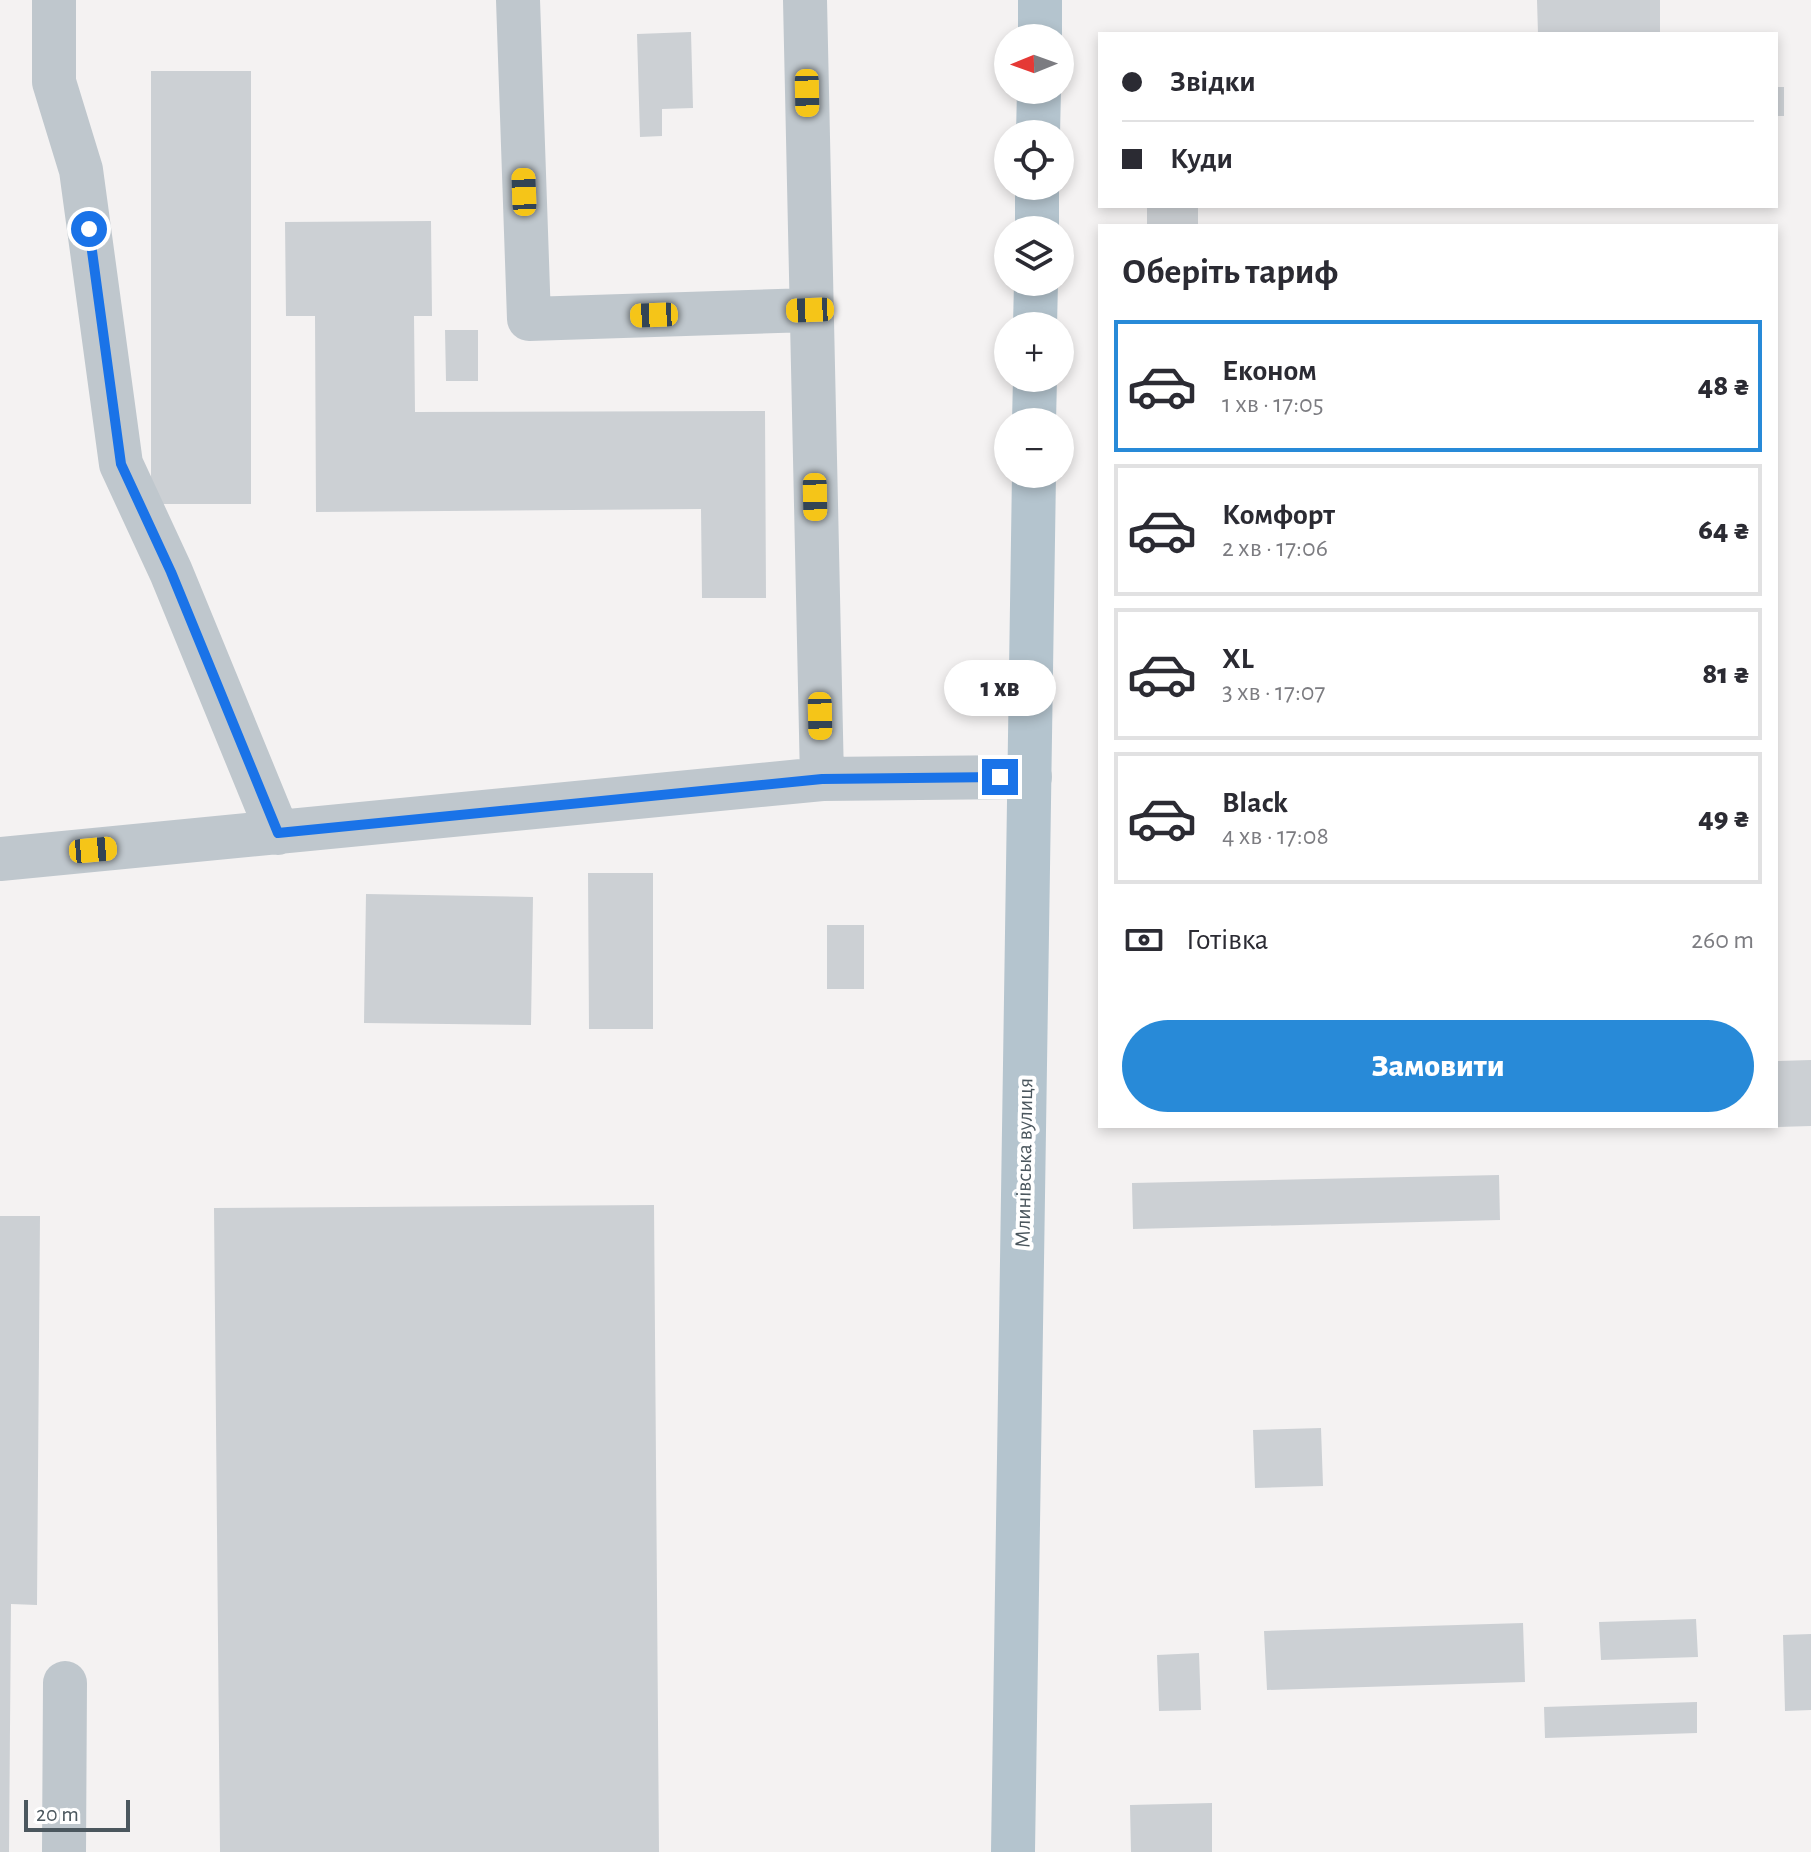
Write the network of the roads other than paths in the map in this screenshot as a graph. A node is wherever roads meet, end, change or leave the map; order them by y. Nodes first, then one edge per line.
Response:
1 (54, 0) edge
2 (518, 0) edge
3 (805, 0) edge
4 (1040, 0) edge
5 (1040, 24) edge
6 (810, 310) junction
7 (1034, 488) edge
8 (1030, 777) junction
9 (822, 779) junction
10 (278, 833) junction
11 (0, 859) edge
12 (65, 1683) dead end
13 (64, 1852) edge
14 (1013, 1852) edge

1 - 10 street
2 - 6 street
3 - 6 street
4 - 5 main road
6 - 9 street
7 - 8 main road, Млинівська вулиця
8 - 9 street
8 - 14 main road, Млинівська вулиця
9 - 10 street
10 - 11 street
12 - 13 street

